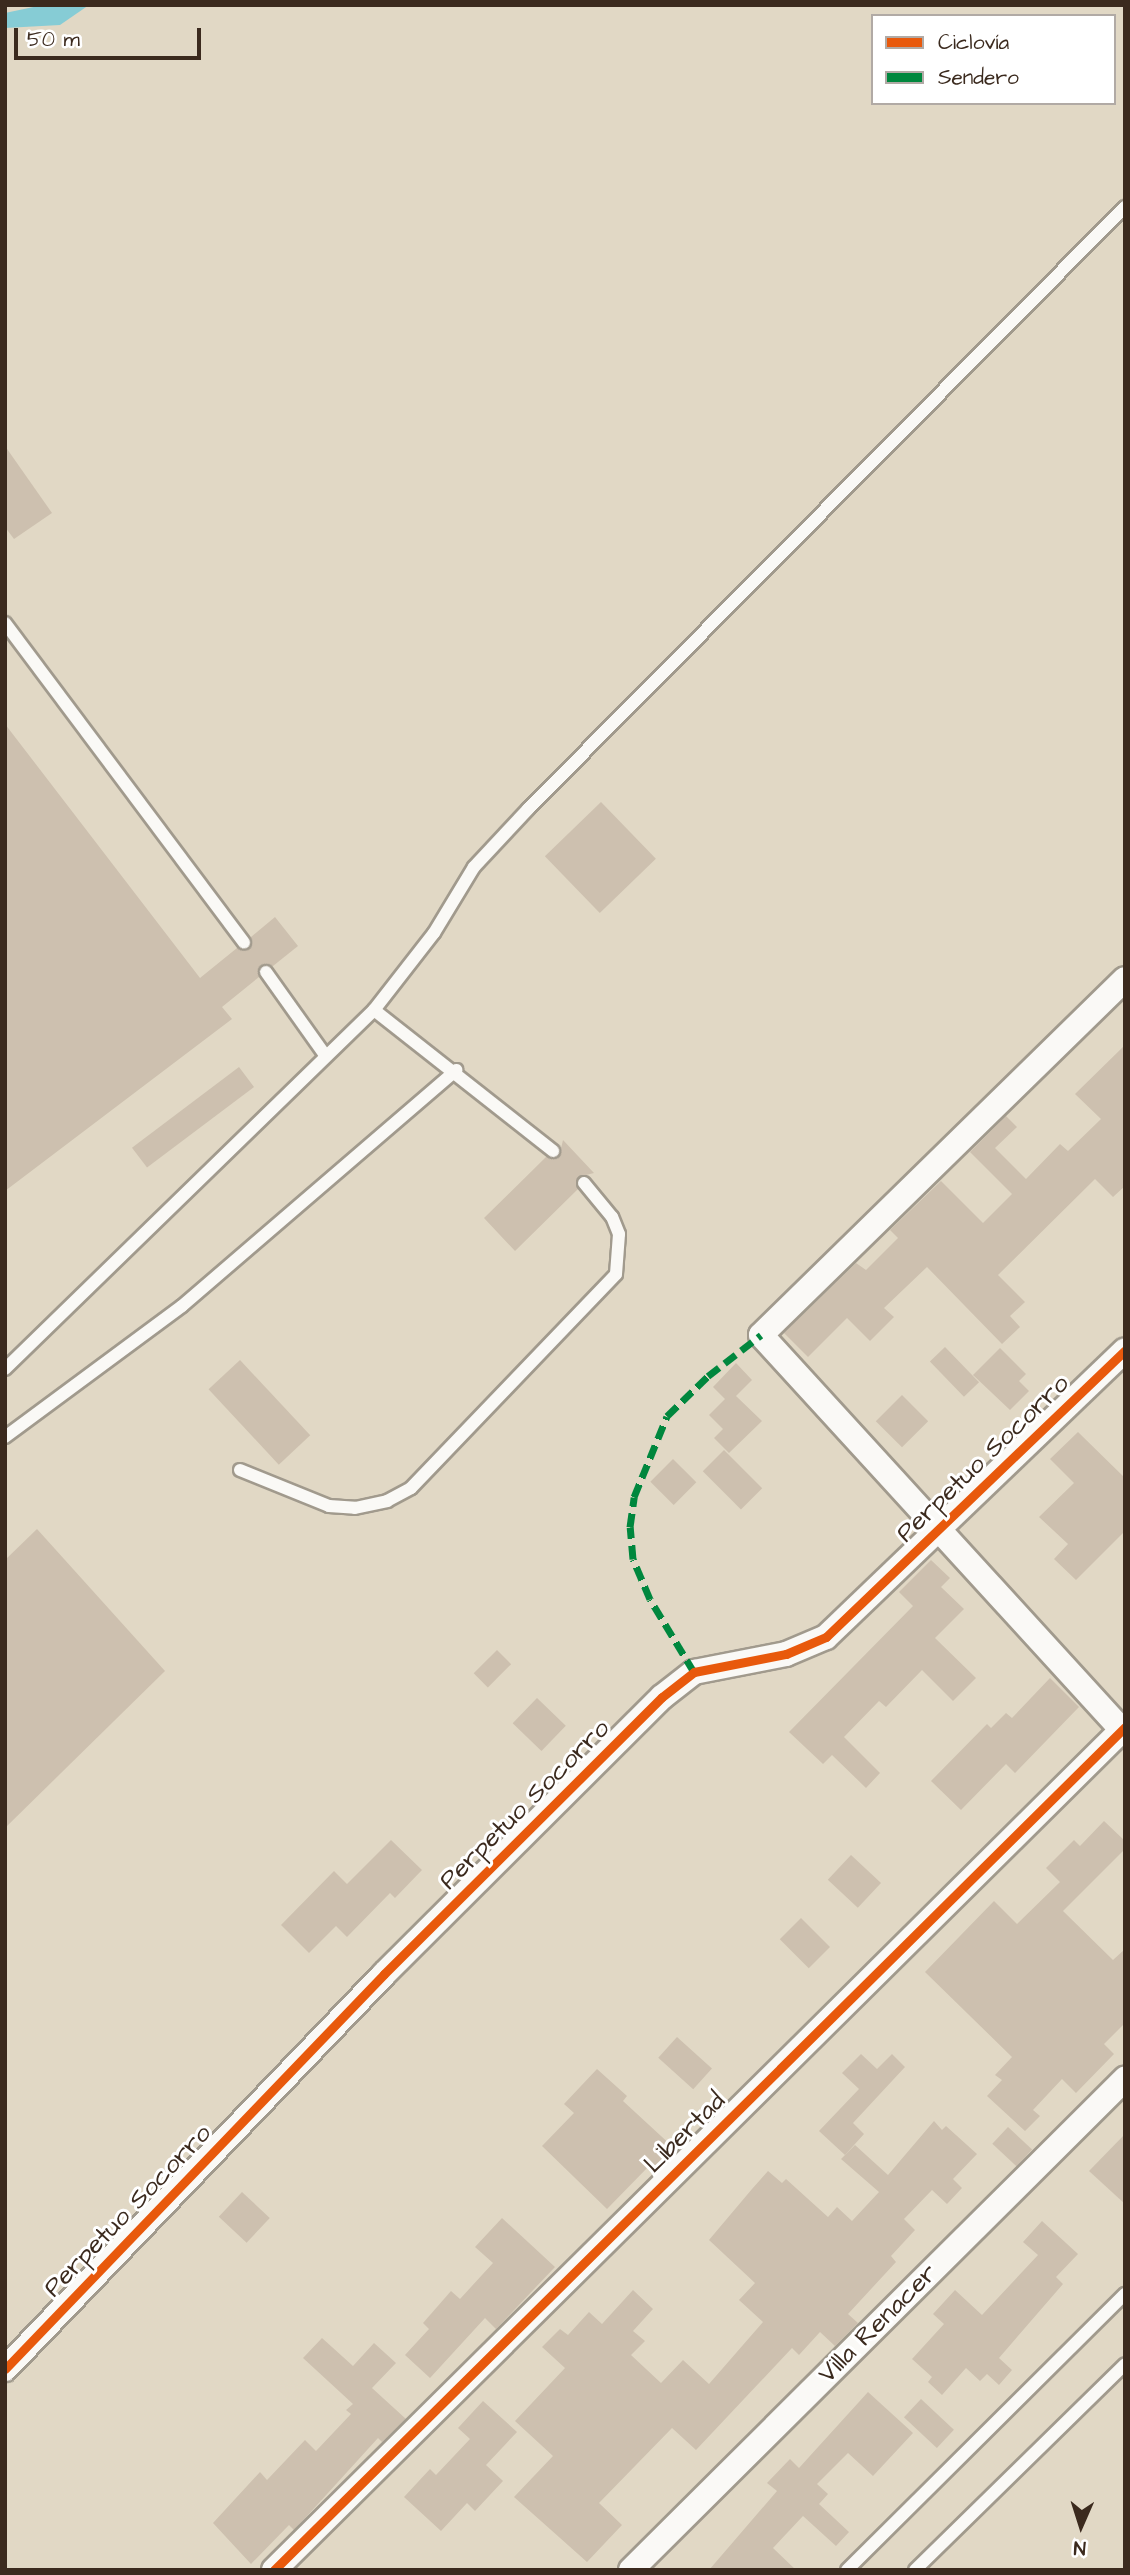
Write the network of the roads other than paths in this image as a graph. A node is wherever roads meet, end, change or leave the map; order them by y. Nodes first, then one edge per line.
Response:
1 (1125, 207) edge
2 (5, 623) edge
3 (244, 942) dead end
4 (266, 972) dead end
5 (1125, 979) edge
6 (374, 1010) junction
7 (325, 1055) junction
8 (456, 1070) junction
9 (553, 1150) dead end
10 (584, 1183) dead end
11 (1125, 1350) edge
12 (5, 1369) edge
13 (5, 1437) edge
14 (240, 1470) dead end
15 (940, 1532) junction
16 (1123, 1728) edge
17 (1125, 2078) edge
18 (1125, 2294) edge
19 (1125, 2364) edge
20 (5, 2369) edge
21 (274, 2570) edge
22 (631, 2570) edge
23 (847, 2570) edge
24 (915, 2570) edge

1 - 6 lane
2 - 3 lane
4 - 7 lane
5 - 15 street
6 - 7 lane
6 - 8 lane
7 - 12 lane
8 - 9 lane
8 - 13 lane
10 - 14 lane
11 - 15 street, Perpetuo Socorro
15 - 16 street
15 - 20 street, Perpetuo Socorro
16 - 21 street, Libertad
17 - 22 street, Villa Renacer
18 - 23 lane
19 - 24 lane

